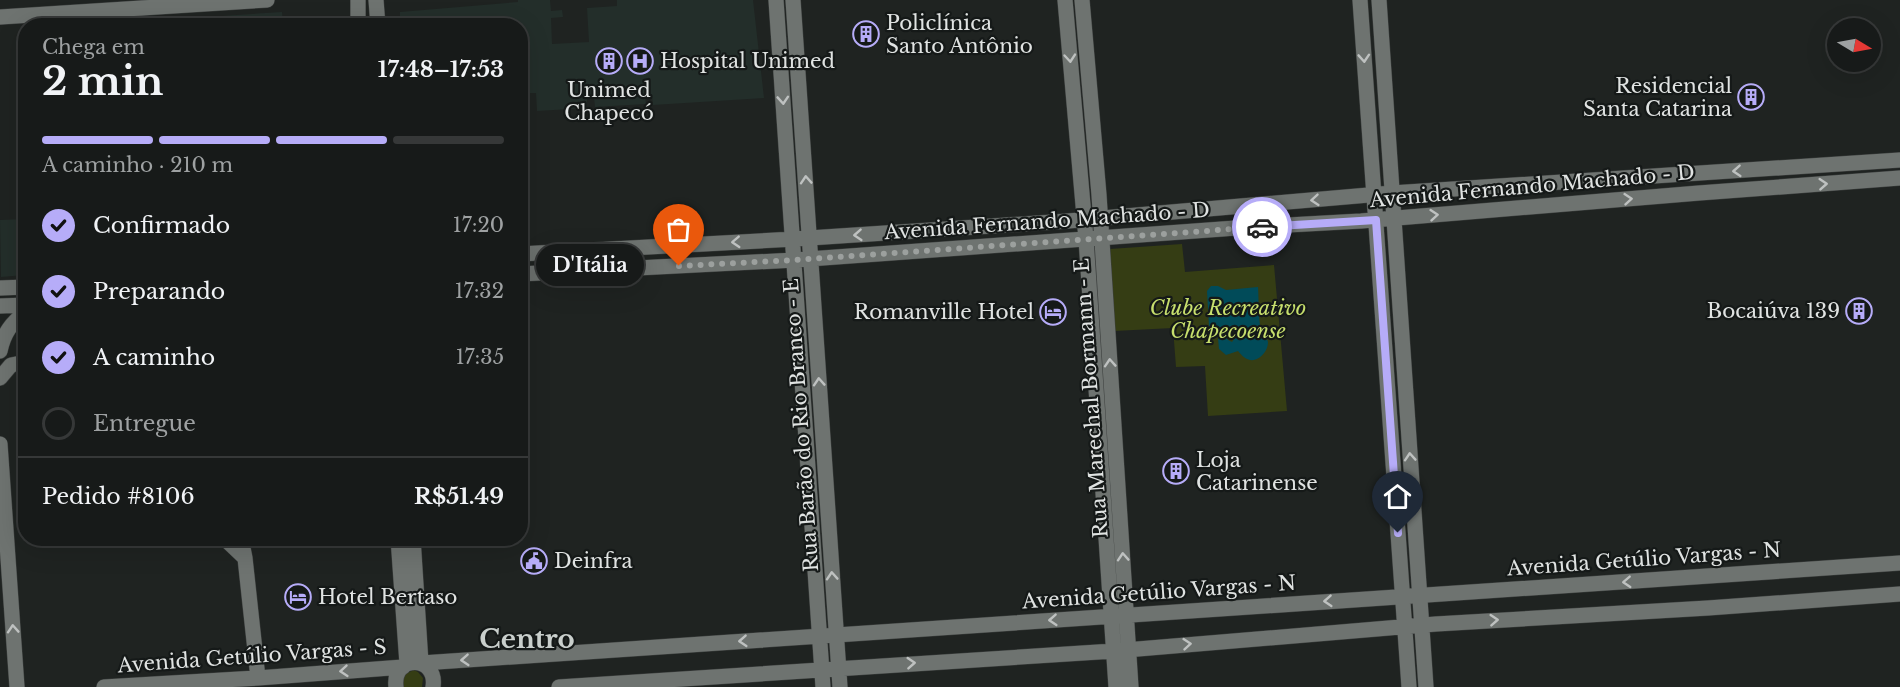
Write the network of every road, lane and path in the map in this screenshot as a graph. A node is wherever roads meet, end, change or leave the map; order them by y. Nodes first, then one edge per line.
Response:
1 (267, 0) edge
2 (358, 0) edge
3 (376, 0) edge
4 (776, 0) edge
5 (793, 0) edge
6 (1065, 0) edge
7 (1082, 0) edge
8 (1360, 0) edge
9 (1379, 0) edge
10 (0, 17) edge
11 (358, 18) edge
12 (377, 18) edge
13 (1900, 160) edge
14 (1098, 177) junction
15 (1081, 178) junction
16 (1900, 178) edge
17 (1392, 194) junction
18 (1373, 195) junction
19 (1100, 218) junction
20 (1393, 218) junction
21 (1084, 219) junction
22 (1376, 220) junction
23 (1102, 238) junction
24 (802, 239) junction
25 (1086, 239) junction
26 (528, 254) edge
27 (811, 259) junction
28 (795, 260) junction
29 (528, 274) edge
30 (18, 287) edge
31 (0, 288) edge
32 (18, 305) edge
33 (0, 306) edge
34 (18, 319) edge
35 (0, 351) edge
36 (18, 364) edge
37 (0, 378) edge
38 (0, 444) edge
39 (232, 546) edge
40 (243, 546) edge
41 (399, 546) edge
42 (412, 546) edge
43 (245, 558) junction
44 (1900, 563) edge
45 (1420, 594) junction
46 (1900, 594) edge
47 (1402, 596) junction
48 (1119, 616) junction
49 (1422, 625) junction
50 (1404, 627) junction
51 (836, 635) junction
52 (820, 636) junction
53 (1121, 650) junction
54 (413, 664) junction
55 (838, 668) junction
56 (822, 669) junction
57 (258, 678) junction
58 (17, 687) edge
59 (104, 687) edge
60 (396, 687) edge
61 (433, 687) edge
62 (559, 687) edge
63 (823, 687) edge
64 (840, 687) edge
65 (1116, 687) edge
66 (1131, 687) edge
67 (1408, 687) edge
68 (1426, 687) edge

1 - 10 street
2 - 11 street
3 - 12 street
4 -> 24 street, Rua Barão do Rio Branco - E
24 -> 5 street, Rua Barão do Rio Branco - E
6 -> 15 street, Rua Marechal Bormann - E
7 - 14 street, Rua Marechal Bormann - E
8 -> 18 street
9 - 17 street
13 -> 17 street, Avenida Fernando Machado - D
14 - 15 street
14 - 19 street, Rua Marechal Bormann - E
15 - 21 street, Rua Marechal Bormann - E
20 -> 16 street, Avenida Fernando Machado - D
17 - 18 street, Avenida Fernando Machado - D
17 - 20 street
18 -> 19 street, Avenida Fernando Machado - D
18 - 22 street
19 - 21 street, Avenida Fernando Machado - D
19 - 23 street, Rua Marechal Bormann - E
20 - 22 street, Avenida Fernando Machado - D
45 -> 20 street
21 -> 24 street, Avenida Fernando Machado - D
21 - 25 street, Rua Marechal Bormann - E
22 - 23 street, Avenida Fernando Machado - D
22 - 47 street
23 - 25 street, Avenida Fernando Machado - D
48 -> 23 street, Rua Marechal Bormann - E
24 -> 26 street, Avenida Fernando Machado - D
24 - 27 street, Rua Barão do Rio Branco - E
24 - 28 street, Rua Barão do Rio Branco - E
25 - 27 street, Avenida Fernando Machado - D
25 - 48 street, Rua Marechal Bormann - E
27 - 28 street, Avenida Fernando Machado - D
51 -> 27 street, Rua Barão do Rio Branco - E
28 - 29 street, Avenida Fernando Machado - D
28 - 52 street, Rua Barão do Rio Branco - E
30 - 31 street
32 - 33 street
34 - 35 street
36 - 37 street
58 -> 38 street
39 - 43 street
40 - 43 street
41 - 54 street
42 - 54 street
43 - 57 street
44 -> 45 street, Avenida Getúlio Vargas - N
45 - 47 street, Avenida Getúlio Vargas - N
45 - 49 street
49 -> 46 street
47 -> 48 street, Avenida Getúlio Vargas - N
47 - 50 street
48 -> 51 street, Avenida Getúlio Vargas - N
48 - 53 street
49 - 50 street
49 - 68 street
53 -> 50 street
50 - 67 street
51 - 52 street, Avenida Getúlio Vargas - N
51 - 55 street, Rua Barão do Rio Branco - E
52 -> 54 street, Avenida Getúlio Vargas - N
52 - 56 street, Rua Barão do Rio Branco - E
55 -> 53 street
53 - 65 street
53 - 66 street
54 -> 57 street, Avenida Getúlio Vargas - S
54 - 60 street
54 - 61 street
55 - 56 street
55 - 64 street, Rua Barão do Rio Branco - E
56 - 62 street
56 - 63 street, Rua Barão do Rio Branco - E
57 - 59 street, Avenida Getúlio Vargas - S

